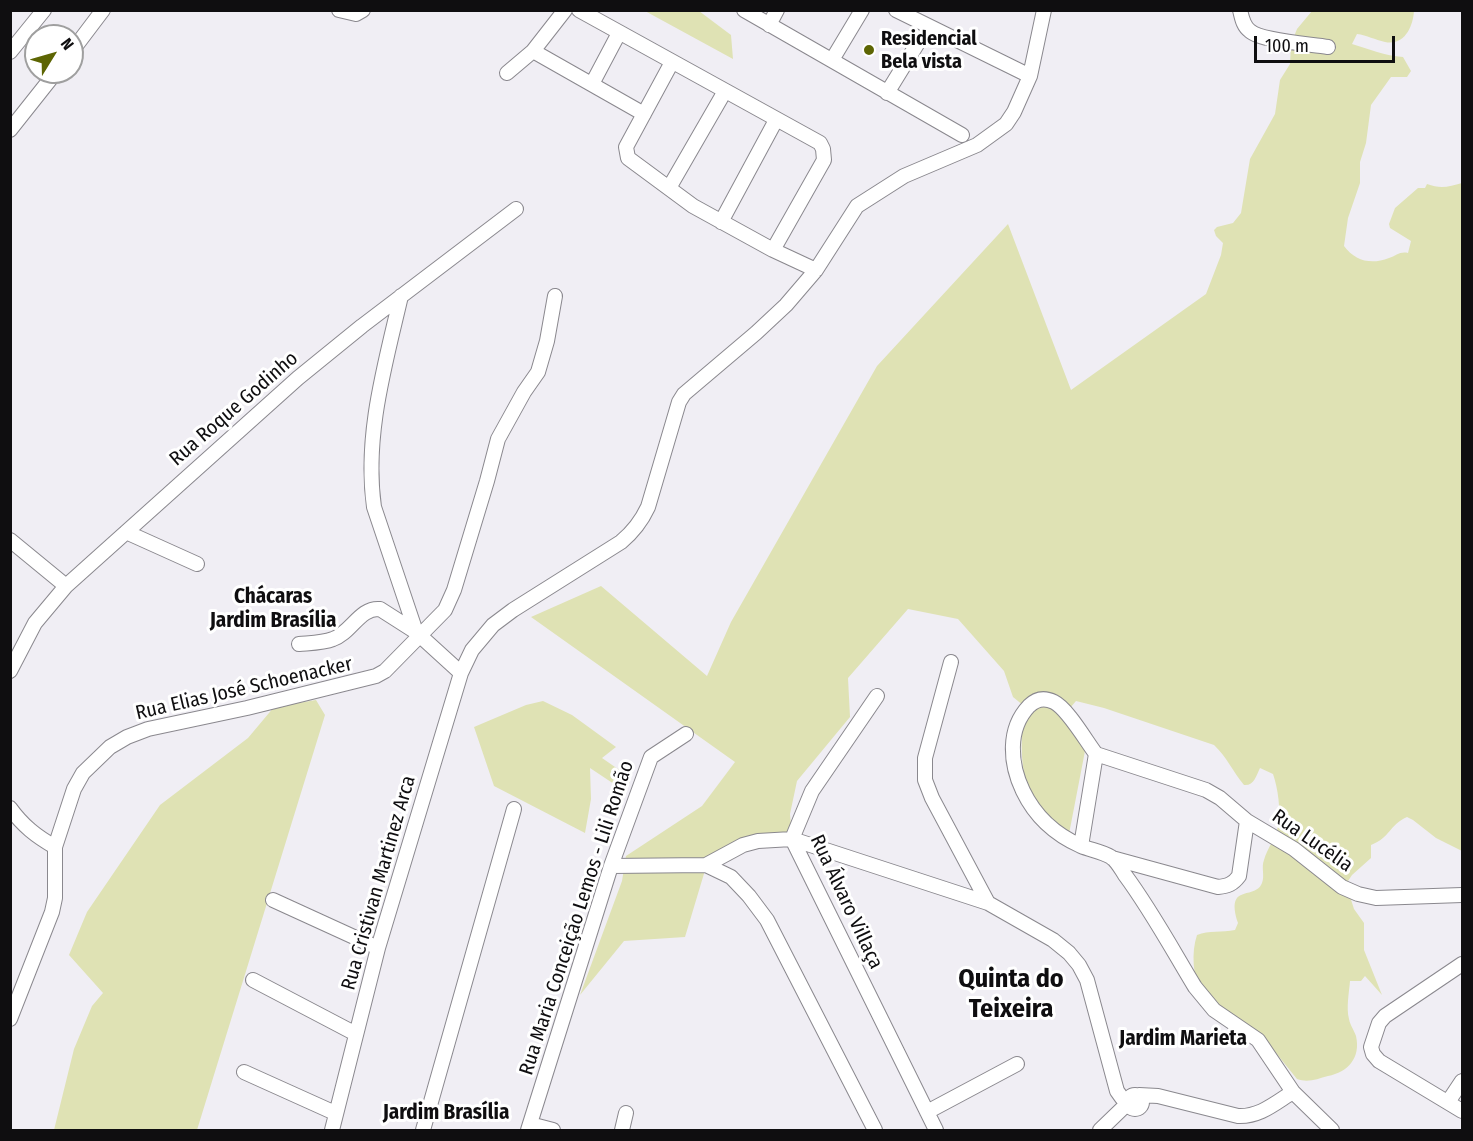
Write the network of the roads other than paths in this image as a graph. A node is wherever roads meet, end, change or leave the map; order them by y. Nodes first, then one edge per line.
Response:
1 (45, 10) edge
2 (103, 10) edge
3 (339, 10) edge
4 (566, 10) edge
5 (579, 10) edge
6 (744, 10) edge
7 (777, 10) edge
8 (862, 10) edge
9 (896, 10) edge
10 (1044, 10) edge
11 (1240, 10) edge
12 (359, 12) edge
13 (769, 25) junction
14 (619, 33) junction
15 (84, 35) edge
16 (919, 41) dead end
17 (1328, 47) dead end
18 (533, 51) junction
19 (10, 52) edge
20 (832, 60) junction
21 (672, 62) junction
22 (507, 73) dead end
23 (1030, 76) junction
24 (46, 84) edge
25 (592, 84) junction
26 (724, 91) junction
27 (887, 93) junction
28 (644, 114) junction
29 (777, 120) junction
30 (10, 130) edge
31 (962, 135) dead end
32 (669, 188) junction
33 (516, 209) dead end
34 (721, 222) junction
35 (773, 250) junction
36 (816, 270) junction
37 (401, 296) junction
38 (555, 296) dead end
39 (126, 532) junction
40 (10, 540) edge
41 (197, 564) dead end
42 (66, 586) junction
43 (418, 634) junction
44 (299, 644) dead end
45 (951, 662) dead end
46 (10, 671) edge
47 (461, 673) junction
48 (877, 696) dead end
49 (686, 734) dead end
50 (1096, 754) junction
51 (10, 808) edge
52 (514, 809) dead end
53 (1247, 821) junction
54 (792, 840) junction
55 (1081, 846) junction
56 (55, 848) junction
57 (1112, 858) junction
58 (610, 866) junction
59 (706, 866) junction
60 (1147, 866) junction
61 (1139, 894) junction
62 (1462, 895) edge
63 (273, 900) dead end
64 (988, 903) junction
65 (378, 948) junction
66 (1462, 964) edge
67 (253, 980) dead end
68 (10, 1019) edge
69 (356, 1034) junction
70 (1017, 1064) dead end
71 (244, 1072) dead end
72 (1462, 1081) edge
73 (1293, 1092) junction
74 (1134, 1101) junction
75 (1448, 1102) junction
76 (1462, 1111) edge
77 (927, 1112) junction
78 (335, 1113) junction
79 (626, 1113) dead end
80 (529, 1127) edge
81 (1102, 1128) edge
82 (332, 1131) edge
83 (423, 1131) edge
84 (553, 1131) edge
85 (622, 1131) edge
86 (875, 1131) edge
87 (936, 1131) edge
88 (1332, 1131) edge

1 - 19 street
2 - 15 street
3 - 12 street
4 - 18 street
5 - 14 street
6 - 13 street
7 - 13 street
8 - 20 street
9 - 23 street
10 - 23 street, Rua Cristivan Martinez Arca
11 - 17 street
13 - 20 street
14 - 21 street
14 - 25 street
16 - 27 street
18 - 22 street
18 - 25 street
20 - 27 street
21 - 26 street
21 - 28 street
23 - 36 street, Rua Cristivan Martinez Arca
24 - 30 street
25 - 28 street
26 - 29 street
26 - 32 street
27 - 31 street
28 - 32 street
29 - 34 street
29 - 35 street
32 - 34 street
33 - 37 street, Rua Roque Godinho
34 - 35 street
35 - 36 street
36 - 47 street, Rua Cristivan Martinez Arca
37 - 39 street, Rua Roque Godinho
37 - 43 street
38 - 43 street, Rua Elias José Schoenacker
39 - 41 street
39 - 42 street, Rua Roque Godinho
40 - 42 street
42 - 46 street, Rua Roque Godinho
43 - 44 street
43 - 47 street
43 - 56 street, Rua Elias José Schoenacker
45 - 64 street
47 - 65 street, Rua Cristivan Martinez Arca
48 - 54 street, Rua Álvaro Villaça
49 - 58 street, Rua Maria Conceição Lemos - Lili Romão
50 - 53 street, Rua Lucélia
50 - 55 street
50 - 55 street
51 - 56 street
52 - 83 street
53 - 60 street
53 - 62 street, Rua Lucélia
54 - 59 street
54 - 64 street
54 - 77 street, Rua Álvaro Villaça
55 - 57 street
56 - 68 street, Rua Elias José Schoenacker
57 - 60 street
57 - 61 street
58 - 59 street
58 - 80 street, Rua Maria Conceição Lemos - Lili Romão
59 - 86 street
60 - 61 street
61 - 73 street
63 - 65 street
64 - 74 street
65 - 69 street, Rua Cristivan Martinez Arca
66 - 75 street
67 - 69 street
69 - 78 street, Rua Cristivan Martinez Arca
70 - 77 street
71 - 78 street
72 - 75 street
73 - 74 street
73 - 88 street
74 - 81 street
75 - 76 street
77 - 87 street, Rua Álvaro Villaça
78 - 82 street, Rua Cristivan Martinez Arca
79 - 85 street
80 - 84 street

